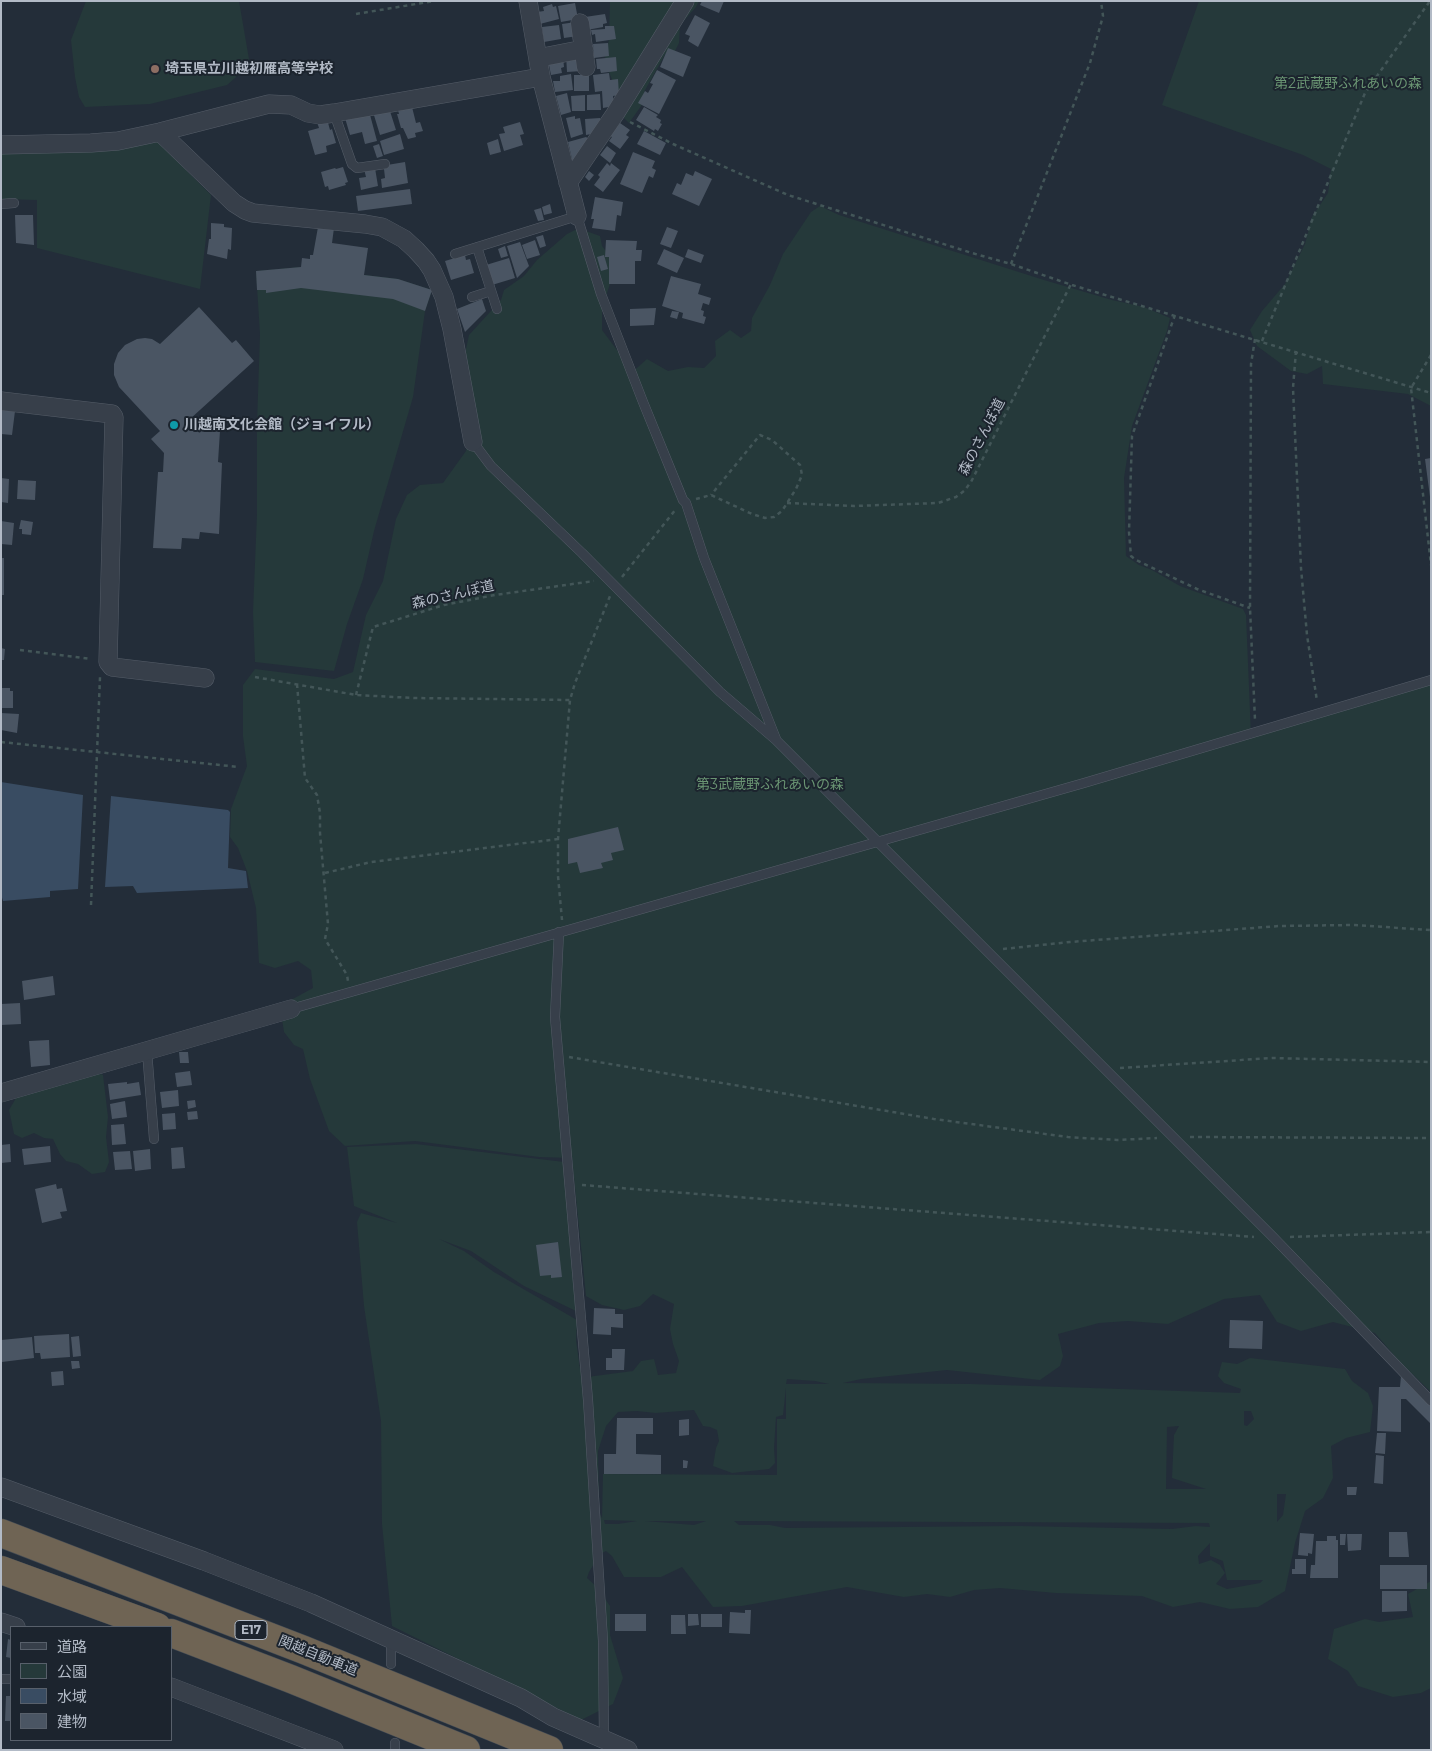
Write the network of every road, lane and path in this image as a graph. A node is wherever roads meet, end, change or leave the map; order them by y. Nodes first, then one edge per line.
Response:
1 (434, 1) edge
2 (528, 1) edge
3 (685, 1) edge
4 (1101, 1) edge
5 (1430, 1) edge
6 (356, 14) dead end
7 (580, 23) dead end
8 (584, 49) junction
9 (538, 58) junction
10 (586, 67) dead end
11 (541, 77) junction
12 (334, 113) junction
13 (615, 114) junction
14 (160, 132) junction
15 (1, 145) edge
16 (385, 164) dead end
17 (568, 183) junction
18 (14, 203) dead end
19 (1, 204) edge
20 (577, 216) junction
21 (477, 247) junction
22 (455, 254) dead end
23 (1011, 264) junction
24 (1071, 284) junction
25 (491, 291) junction
26 (472, 297) dead end
27 (497, 309) dead end
28 (1175, 315) junction
29 (1255, 339) junction
30 (1262, 341) junction
31 (1296, 352) junction
32 (1431, 355) edge
33 (1411, 388) junction
34 (1431, 393) edge
35 (1, 401) edge
36 (472, 442) joint
37 (711, 495) junction
38 (684, 501) junction
39 (787, 503) junction
40 (1431, 565) edge
41 (611, 583) junction
42 (1250, 608) junction
43 (20, 650) dead end
44 (104, 661) junction
45 (255, 677) dead end
46 (205, 678) dead end
47 (1431, 680) edge
48 (297, 684) junction
49 (356, 695) junction
50 (570, 700) junction
51 (1318, 713) junction
52 (1256, 732) junction
53 (776, 740) junction
54 (1, 742) edge
55 (97, 754) junction
56 (239, 767) dead end
57 (558, 839) junction
58 (878, 842) junction
59 (324, 873) junction
60 (91, 905) dead end
61 (1431, 930) edge
62 (561, 932) junction
63 (988, 952) junction
64 (350, 992) junction
65 (291, 1009) joint
66 (147, 1051) junction
67 (558, 1055) junction
68 (1431, 1062) edge
69 (1106, 1070) junction
70 (1, 1093) edge
71 (1173, 1137) junction
72 (1431, 1138) edge
73 (154, 1139) dead end
74 (570, 1184) junction
75 (1431, 1232) edge
76 (1274, 1238) junction
77 (1431, 1402) edge
78 (1, 1487) edge
79 (1, 1533) edge
80 (1, 1570) edge
81 (1, 1622) edge
82 (13, 1626) edge
83 (154, 1626) edge
84 (172, 1633) edge
85 (391, 1638) junction
86 (391, 1664) dead end
87 (172, 1687) edge
88 (604, 1740) junction
89 (334, 1750) edge
90 (466, 1750) edge
91 (549, 1750) edge
92 (628, 1750) edge

1 - 6 path
2 - 9 street
3 - 13 street
4 - 23 path
5 - 30 path
7 - 8 street
8 - 9 street
8 - 10 street
9 - 11 street
11 - 12 street
11 - 17 street
12 - 14 street
12 - 16 lane
13 - 17 street
13 - 23 path
14 - 15 street
14 - 36 street
17 - 20 street
18 - 19 lane
20 - 21 lane
20 - 38 lane
21 - 22 lane
21 - 25 lane
23 - 24 path
24 - 28 path
24 - 39 path, 森のさんぽ道
25 - 26 lane
25 - 27 lane
28 - 29 path
28 - 42 path
29 - 30 path
29 - 42 path
30 - 31 path
31 - 33 path
31 - 51 path
32 - 33 path
33 - 34 path
33 - 40 path
35 - 44 street
36 - 41 lane
37 - 38 path
37 - 39 path
37 - 39 path
38 - 41 path
38 - 53 lane
41 - 49 path, 森のさんぽ道
41 - 50 path
41 - 53 lane
42 - 52 path
43 - 44 path
44 - 46 street
44 - 55 path
45 - 48 path
47 - 51 lane
48 - 49 path
48 - 59 path
49 - 50 path
50 - 57 path
51 - 52 lane
52 - 58 lane
53 - 58 lane
54 - 55 path
55 - 56 path
55 - 60 path
57 - 59 path
57 - 62 path
58 - 62 lane
58 - 63 lane
59 - 64 path
61 - 63 path
62 - 64 lane
62 - 67 lane
63 - 69 lane
64 - 65 lane
65 - 66 street
66 - 70 street
66 - 73 lane
67 - 71 path
67 - 74 lane
68 - 69 path
69 - 71 lane
71 - 72 path
71 - 76 lane
74 - 76 path
74 - 88 lane
75 - 76 path
76 - 77 lane
78 - 85 street
79 - 91 highway, 関越自動車道 / E17
80 - 83 highway
81 - 82 street
84 - 90 highway, E17
85 - 86 lane
85 - 88 street
87 - 89 street
88 - 92 street

